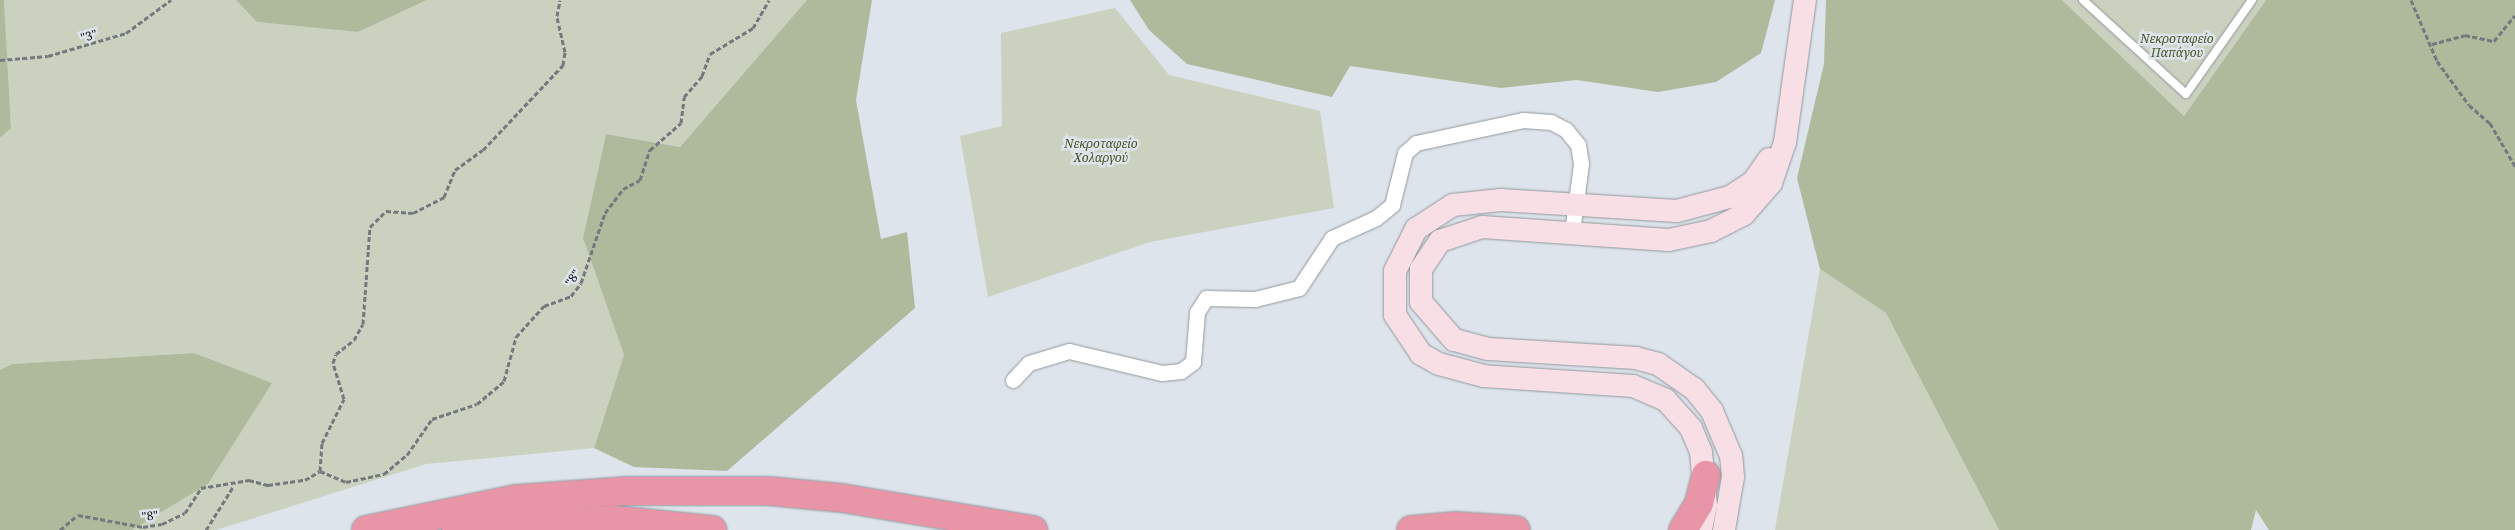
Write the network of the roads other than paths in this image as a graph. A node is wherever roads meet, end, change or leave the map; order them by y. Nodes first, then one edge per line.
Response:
1 (1804, 0) edge
2 (2083, 0) edge
3 (2252, 0) edge
4 (1799, 37) junction
5 (1576, 204) junction
6 (1572, 232) junction
7 (1013, 380) dead end
8 (1706, 475) junction
9 (366, 530) edge
10 (456, 530) edge
11 (712, 530) edge
12 (1032, 530) edge
13 (1411, 530) edge
14 (1516, 530) edge
15 (1683, 530) edge
16 (1701, 530) edge
17 (1724, 530) edge

1 - 4 street
2 - 3 lane
4 - 5 street
4 - 6 street
5 - 6 street
5 - 7 street
5 - 8 street
6 - 17 street
8 - 15 highway
8 - 16 street
9 - 12 highway
10 - 11 highway
13 - 14 highway

